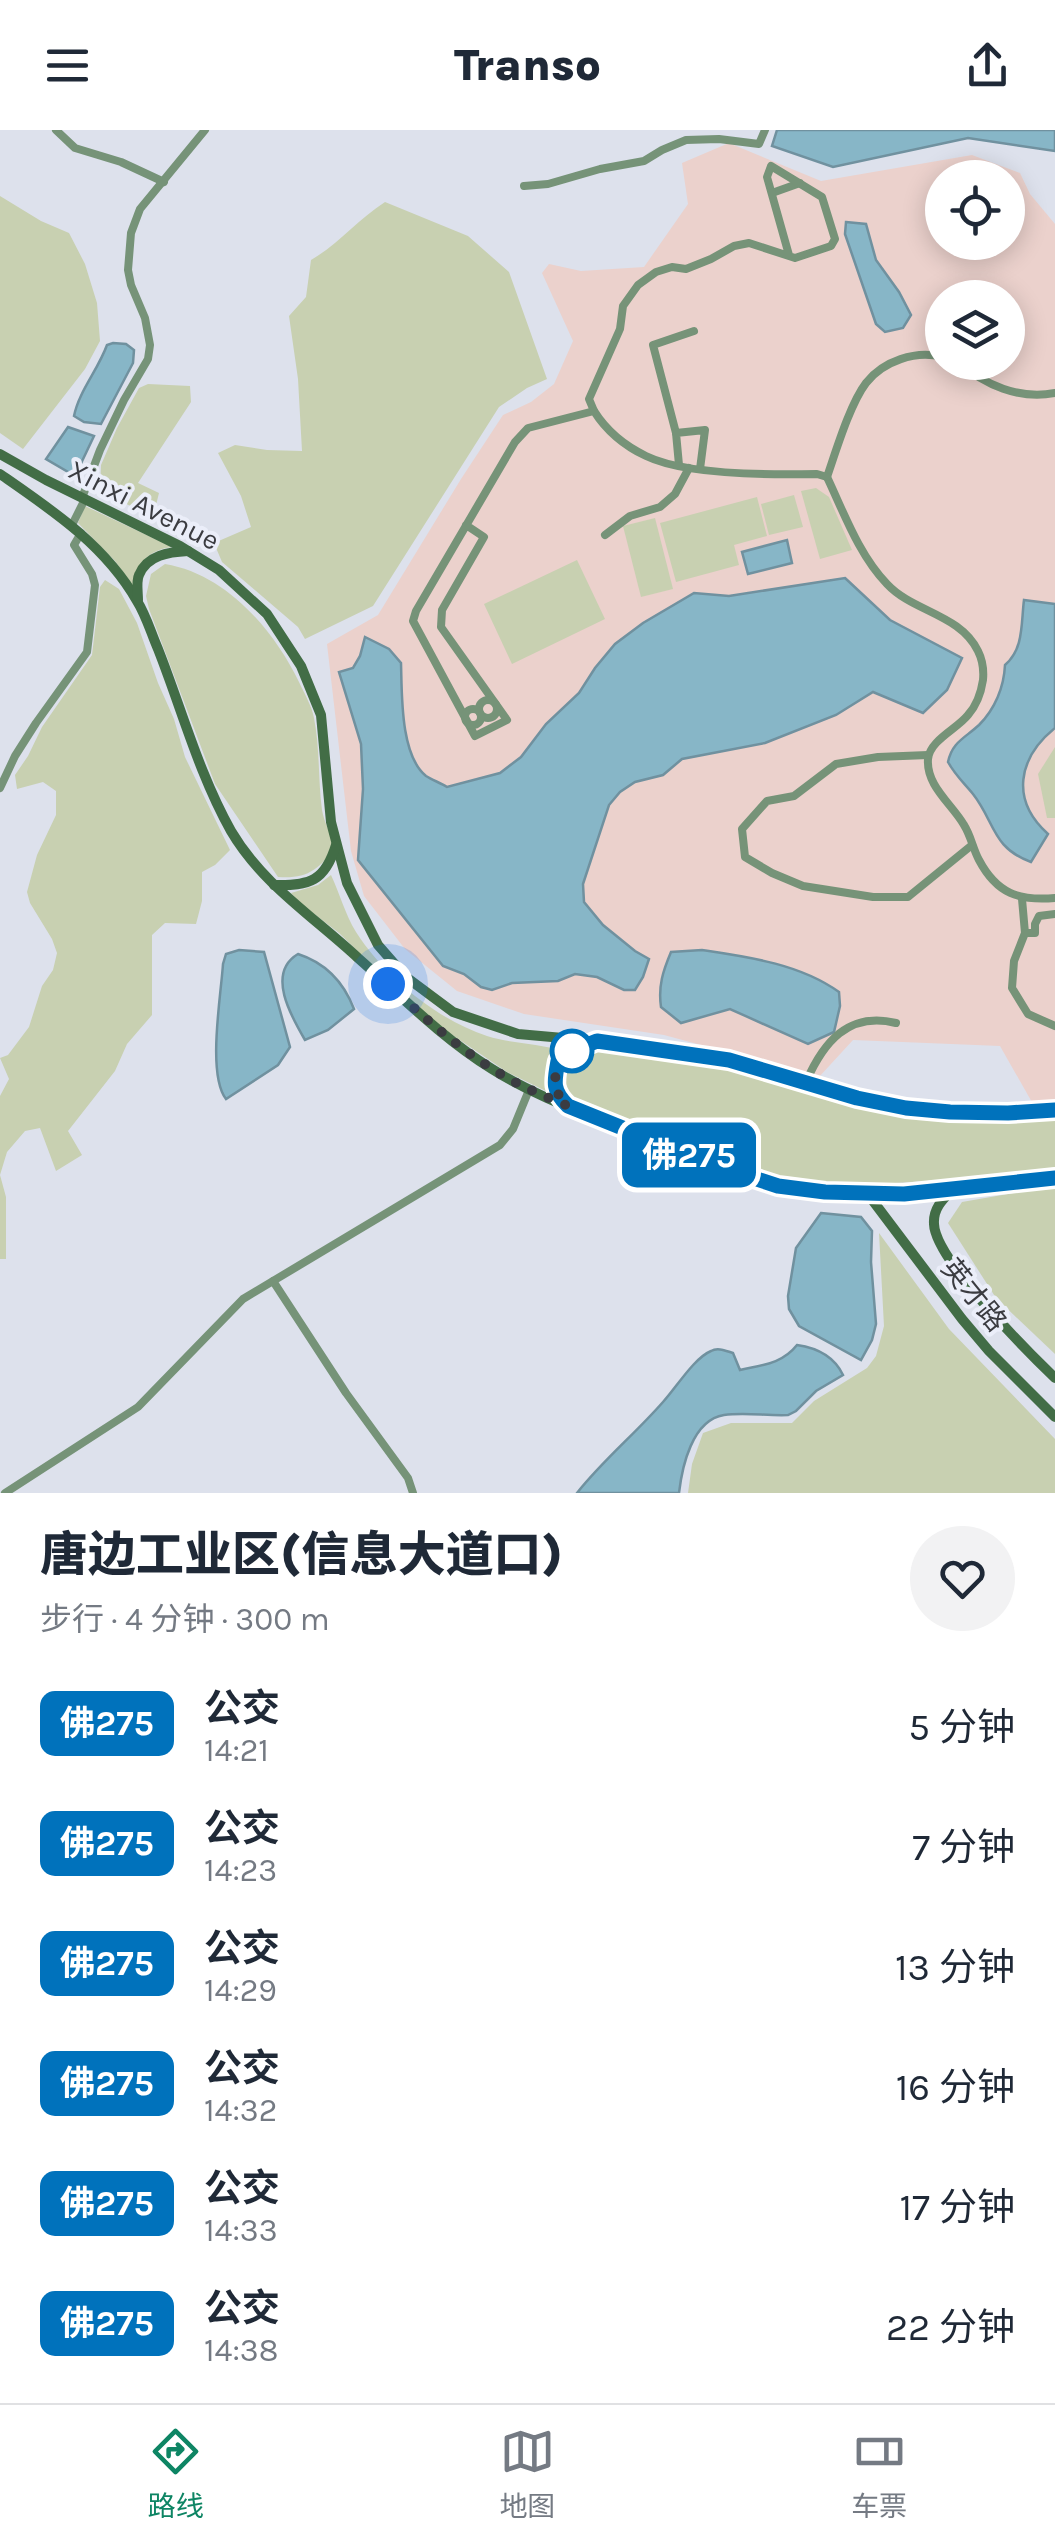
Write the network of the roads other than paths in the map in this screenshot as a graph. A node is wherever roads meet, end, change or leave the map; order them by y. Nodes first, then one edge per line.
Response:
1 (56, 130) edge
2 (205, 130) edge
3 (766, 130) edge
4 (164, 182) junction
5 (801, 182) junction
6 (524, 186) dead end
7 (772, 192) junction
8 (789, 255) junction
9 (694, 331) dead end
10 (925, 354) edge
11 (980, 380) edge
12 (1055, 393) edge
13 (594, 410) junction
14 (676, 433) junction
15 (0, 454) edge
16 (679, 465) junction
17 (695, 468) junction
18 (0, 474) edge
19 (827, 477) junction
20 (83, 498) junction
21 (466, 526) junction
22 (76, 529) junction
23 (604, 535) dead end
24 (189, 551) junction
25 (138, 602) junction
26 (496, 705) junction
27 (466, 721) junction
28 (928, 755) junction
29 (0, 788) edge
30 (337, 844) junction
31 (972, 845) junction
32 (274, 885) junction
33 (1055, 898) edge
34 (1022, 899) junction
35 (1055, 914) edge
36 (1026, 933) junction
37 (896, 1023) dead end
38 (1055, 1026) edge
39 (597, 1041) junction
40 (806, 1082) junction
41 (530, 1090) junction
42 (568, 1106) junction
43 (1055, 1110) edge
44 (1055, 1178) edge
45 (952, 1190) junction
46 (868, 1193) junction
47 (956, 1267) junction
48 (273, 1281) junction
49 (934, 1284) junction
50 (1055, 1378) edge
51 (1055, 1416) edge
52 (5, 1493) edge
53 (414, 1493) edge

1 - 4 street
2 - 4 street
3 - 6 street
4 - 20 street
5 - 7 street
5 - 7 street
5 - 8 street
7 - 8 street
8 - 13 street
9 - 14 street
10 - 19 street
11 - 12 street
13 - 16 street
13 - 21 street
14 - 16 street
14 - 17 street
15 - 20 main road, Xinxi Avenue
16 - 17 street
17 - 19 street
17 - 23 street
18 - 22 main road, Xinxi Avenue
19 - 28 street
20 - 22 street
20 - 24 main road, Xinxi Avenue
21 - 26 street
21 - 27 street
22 - 25 main road, Xinxi Avenue
22 - 29 street
24 - 25 main road
24 - 30 main road, Xinxi Avenue
25 - 32 main road, Xinxi Avenue
26 - 27 street
26 - 27 street
28 - 31 street
28 - 31 street
30 - 32 main road
30 - 39 main road, Xinxi Avenue
31 - 34 street
32 - 41 main road, Xinxi Avenue
33 - 34 street
34 - 36 street
35 - 36 street
36 - 38 street
37 - 40 street
39 - 40 main road, Xinxi Avenue
39 - 42 main road
40 - 43 main road, Xinxi Avenue
41 - 42 main road, Xinxi Avenue
41 - 48 street
42 - 46 main road, Xinxi Avenue
44 - 45 main road, Xinxi Avenue
45 - 46 main road, Xinxi Avenue
45 - 47 main road
46 - 49 main road, 英才路
47 - 49 main road
47 - 50 main road
48 - 52 street
48 - 53 street
49 - 51 main road, 英才路

